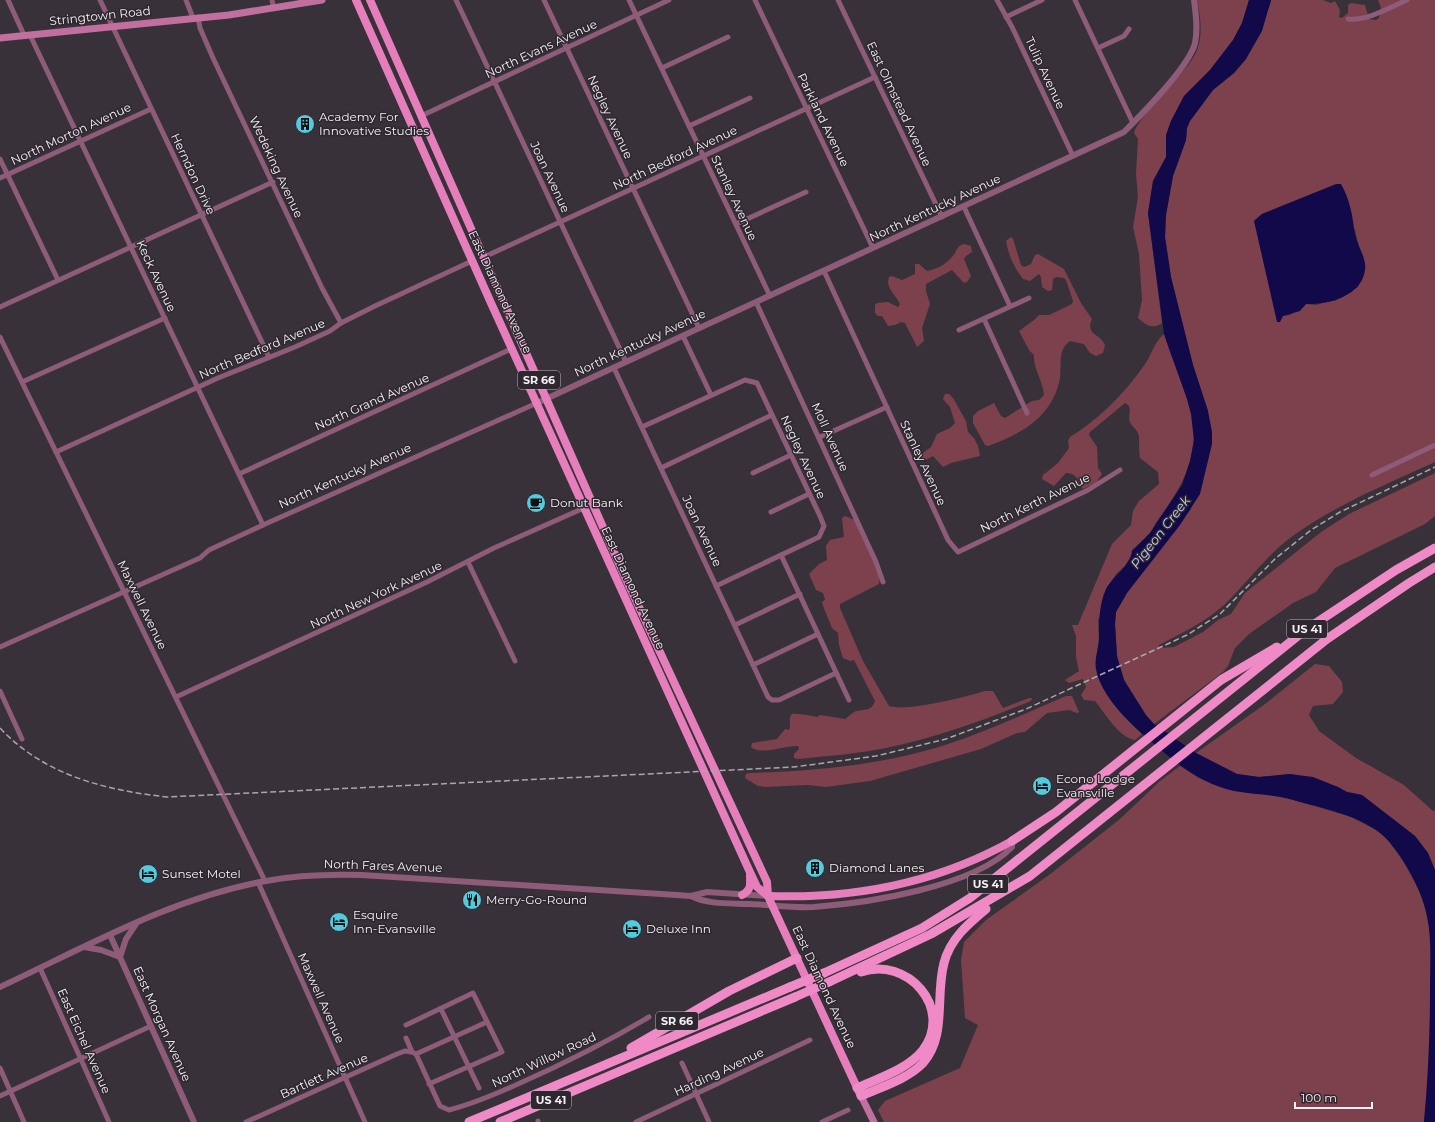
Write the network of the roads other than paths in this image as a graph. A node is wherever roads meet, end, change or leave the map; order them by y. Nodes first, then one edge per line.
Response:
1 (8, 0) edge
2 (100, 0) edge
3 (186, 0) edge
4 (272, 0) edge
5 (322, 0) edge
6 (356, 0) edge
7 (370, 0) edge
8 (456, 0) edge
9 (544, 0) edge
10 (629, 0) edge
11 (669, 0) edge
12 (755, 0) edge
13 (838, 0) edge
14 (997, 0) edge
15 (1042, 0) edge
16 (1075, 0) edge
17 (1194, 0) edge
18 (1407, 0) edge
19 (271, 8) junction
20 (637, 16) junction
21 (1006, 17) junction
22 (195, 18) junction
23 (1348, 19) dead end
24 (112, 26) junction
25 (1129, 29) dead end
26 (27, 35) junction
27 (728, 37) dead end
28 (0, 38) edge
29 (567, 48) junction
30 (1098, 48) junction
31 (662, 68) junction
32 (875, 78) junction
33 (494, 82) junction
34 (750, 98) dead end
35 (151, 109) junction
36 (807, 109) junction
37 (421, 116) junction
38 (1134, 122) junction
39 (689, 126) junction
40 (81, 141) junction
41 (703, 156) junction
42 (1073, 156) junction
43 (0, 159) edge
44 (8, 175) junction
45 (0, 178) edge
46 (273, 182) junction
47 (633, 188) junction
48 (806, 192) dead end
49 (964, 207) junction
50 (202, 215) junction
51 (942, 217) junction
52 (560, 222) junction
53 (736, 224) junction
54 (131, 247) junction
55 (873, 248) junction
56 (484, 258) junction
57 (472, 261) junction
58 (824, 271) junction
59 (58, 280) junction
60 (770, 296) junction
61 (1029, 298) dead end
62 (756, 302) junction
63 (1010, 306) junction
64 (0, 307) edge
65 (165, 318) junction
66 (984, 319) junction
67 (341, 323) junction
68 (699, 328) junction
69 (959, 330) dead end
70 (683, 336) junction
71 (0, 337) edge
72 (512, 348) junction
73 (269, 357) junction
74 (626, 362) junction
75 (614, 368) junction
76 (22, 382) junction
77 (198, 388) junction
78 (711, 395) junction
79 (547, 398) junction
80 (537, 403) junction
81 (886, 407) junction
82 (1027, 413) dead end
83 (772, 415) junction
84 (642, 428) junction
85 (820, 437) junction
86 (1435, 445) edge
87 (56, 452) junction
88 (791, 455) junction
89 (661, 468) junction
90 (1120, 470) dead end
91 (753, 472) dead end
92 (239, 474) junction
93 (1372, 475) dead end
94 (809, 494) junction
95 (584, 508) junction
96 (771, 512) dead end
97 (263, 525) junction
98 (1435, 548) edge
99 (958, 552) joint
100 (781, 555) junction
101 (468, 562) junction
102 (1435, 567) edge
103 (883, 582) dead end
104 (716, 586) junction
105 (124, 590) junction
106 (800, 594) junction
107 (735, 625) junction
108 (1304, 631) junction
109 (818, 634) junction
110 (0, 647) edge
111 (515, 661) dead end
112 (753, 665) junction
113 (836, 673) junction
114 (0, 691) edge
115 (176, 697) junction
116 (849, 700) dead end
117 (22, 739) dead end
118 (1012, 841) junction
119 (749, 870) junction
120 (265, 881) junction
121 (258, 882) junction
122 (1009, 890) junction
123 (742, 894) junction
124 (690, 896) junction
125 (768, 896) junction
126 (772, 905) junction
127 (139, 922) junction
128 (110, 935) junction
129 (84, 947) junction
130 (120, 957) junction
131 (797, 958) junction
132 (40, 968) junction
133 (852, 973) junction
134 (0, 987) edge
135 (441, 1009) junction
136 (649, 1017) dead end
137 (487, 1022) junction
138 (406, 1025) dead end
139 (151, 1026) junction
140 (406, 1038) dead end
141 (455, 1038) junction
142 (810, 1040) dead end
143 (414, 1053) junction
144 (80, 1058) junction
145 (682, 1063) dead end
146 (0, 1068) edge
147 (469, 1068) junction
148 (345, 1078) junction
149 (429, 1084) junction
150 (558, 1084) junction
151 (479, 1088) dead end
152 (10, 1091) junction
153 (859, 1092) junction
154 (696, 1094) junction
155 (0, 1096) edge
156 (848, 1110) dead end
157 (24, 1122) edge
158 (109, 1122) edge
159 (194, 1122) edge
160 (246, 1122) edge
161 (365, 1122) edge
162 (470, 1122) edge
163 (500, 1122) edge
164 (636, 1122) edge
165 (709, 1122) edge
166 (822, 1122) edge
167 (874, 1122) edge

1 - 26 street, Keck Avenue
2 - 24 street, Herndon Drive
3 - 22 street, Wedeking Avenue
4 - 19 street
5 - 19 main road, Stringtown Road
6 - 57 main road, East Diamond Avenue / SR 66
7 - 37 main road, East Diamond Avenue / SR 66
8 - 33 street, Joan Avenue
9 - 29 street, Negley Avenue
10 - 20 street, Stanley Avenue
11 - 20 street, North Evans Avenue
12 - 36 street, Parkland Avenue
13 - 32 street, East Olmstead Avenue
14 - 21 street, Tulip Avenue
15 - 21 street
16 - 30 street
17 - 38 street, North Kentucky Avenue
18 - 23 street
19 - 22 main road, Stringtown Road
20 - 29 street, North Evans Avenue
20 - 31 street, Stanley Avenue
21 - 42 street, Tulip Avenue
22 - 24 main road, Stringtown Road
22 - 46 street, Wedeking Avenue
24 - 26 main road, Stringtown Road
24 - 35 street, Herndon Drive
25 - 30 street
26 - 28 main road, Stringtown Road
26 - 40 street, Keck Avenue
27 - 31 street
29 - 33 street, North Evans Avenue
29 - 47 street, Negley Avenue
30 - 38 street
31 - 39 street, Stanley Avenue
32 - 36 street, North Bedford Avenue
32 - 51 street, East Olmstead Avenue
33 - 37 street, North Evans Avenue
33 - 52 street, Joan Avenue
34 - 39 street
35 - 40 street, North Morton Avenue
35 - 50 street, Herndon Drive
36 - 41 street, North Bedford Avenue
36 - 55 street, Parkland Avenue
37 - 56 main road, East Diamond Avenue / SR 66
38 - 42 street, North Kentucky Avenue
39 - 41 street, Stanley Avenue
40 - 44 street, North Morton Avenue
40 - 54 street, Keck Avenue
41 - 47 street, North Bedford Avenue
41 - 53 street, Stanley Avenue
42 - 49 street, North Kentucky Avenue
43 - 44 street
44 - 45 street, North Morton Avenue
44 - 59 street
46 - 50 street
46 - 67 street, Wedeking Avenue
47 - 52 street, North Bedford Avenue
47 - 68 street, Negley Avenue
48 - 53 street
49 - 51 street, North Kentucky Avenue
49 - 63 street
50 - 54 street
50 - 73 street, Herndon Drive
51 - 55 street, North Kentucky Avenue
52 - 56 street, North Bedford Avenue
52 - 74 street, Joan Avenue
53 - 60 street, Stanley Avenue
54 - 59 street
54 - 65 street, Keck Avenue
55 - 58 street, North Kentucky Avenue
56 - 79 main road, East Diamond Avenue / SR 66
57 - 67 street, North Bedford Avenue
57 - 72 main road, East Diamond Avenue / SR 66
58 - 60 street, North Kentucky Avenue
58 - 81 street, Stanley Avenue
59 - 64 street
60 - 62 street, North Kentucky Avenue
61 - 63 street
62 - 68 street, North Kentucky Avenue
62 - 85 street, Moll Avenue
63 - 66 street
65 - 76 street
65 - 77 street, Keck Avenue
66 - 69 street
66 - 82 street
67 - 73 street, North Bedford Avenue
68 - 70 street, North Kentucky Avenue
70 - 74 street, North Kentucky Avenue
70 - 78 street
71 - 76 street, Maxwell Avenue
72 - 80 main road, East Diamond Avenue / SR 66
72 - 92 street, North Grand Avenue
73 - 77 street, North Bedford Avenue
74 - 75 street, North Kentucky Avenue
75 - 79 street, North Kentucky Avenue
75 - 84 street, Joan Avenue
76 - 87 street, Maxwell Avenue
77 - 87 street, North Bedford Avenue
77 - 92 street, Keck Avenue
78 - 83 street, Negley Avenue
78 - 84 street
79 - 80 street, North Kentucky Avenue
79 - 125 main road, East Diamond Avenue / SR 66
80 - 95 main road, East Diamond Avenue / SR 66
80 - 97 street, North Kentucky Avenue
81 - 85 street
81 - 99 street, Stanley Avenue
83 - 88 street, Negley Avenue
83 - 89 street
84 - 89 street, Joan Avenue
85 - 103 street, Moll Avenue
86 - 93 street
87 - 105 street, Maxwell Avenue
88 - 91 street
88 - 94 street, Negley Avenue
89 - 104 street, Joan Avenue
90 - 99 street, North Kerth Avenue
92 - 97 street, Keck Avenue
94 - 96 street
94 - 100 street, Negley Avenue
95 - 101 street, North New York Avenue
95 - 119 main road, East Diamond Avenue / SR 66
97 - 105 street, North Kentucky Avenue
98 - 108 highway, US 41
100 - 104 street
100 - 106 street
101 - 111 street
101 - 115 street, North New York Avenue
102 - 122 highway, US 41
104 - 107 street, Joan Avenue
105 - 110 street, North Kentucky Avenue
105 - 115 street, Maxwell Avenue
106 - 107 street
106 - 109 street
107 - 112 street, Joan Avenue
108 - 118 highway
108 - 150 highway, US 41, bridge
109 - 112 street
109 - 113 street
112 - 113 street, Joan Avenue
113 - 116 street
114 - 117 street
115 - 120 street, Maxwell Avenue
118 - 125 main road, North Fares Avenue
118 - 126 street, North Fares Avenue
119 - 123 main road
119 - 125 main road, East Diamond Avenue / SR 66
120 - 121 street, North Fares Avenue
120 - 124 street, North Fares Avenue
121 - 127 street, North Fares Avenue
121 - 148 street, Maxwell Avenue
122 - 133 highway, US 41
122 - 153 highway
123 - 124 street, North Fares Avenue
123 - 125 street, North Fares Avenue
124 - 126 street, North Fares Avenue
125 - 126 main road, East Diamond Avenue / SR 66
126 - 131 main road, East Diamond Avenue / SR 66
127 - 128 street, North Fares Avenue
127 - 130 street
128 - 129 street, North Fares Avenue
128 - 130 street, East Morgan Avenue
129 - 130 street
129 - 132 street, North Fares Avenue
130 - 139 street, East Morgan Avenue
131 - 150 highway, SR 66
131 - 153 main road, East Diamond Avenue / SR 66
132 - 134 street, North Fares Avenue
132 - 144 street, East Eichel Avenue
133 - 153 highway
133 - 163 highway, US 41, bridge
135 - 137 street
135 - 138 street
135 - 141 street
136 - 149 street, North Willow Road
137 - 141 street, Bartlett Avenue
137 - 147 street
139 - 144 street
139 - 159 street, East Morgan Avenue
140 - 143 street
141 - 143 street, Bartlett Avenue
141 - 147 street
142 - 154 street, Harding Avenue
143 - 148 street, Bartlett Avenue
143 - 149 street
144 - 152 street
144 - 158 street, East Eichel Avenue
145 - 154 street
146 - 152 street
147 - 149 street
147 - 151 street
148 - 160 street, Bartlett Avenue
148 - 161 street, Maxwell Avenue
150 - 162 highway, US 41
152 - 155 street
152 - 157 street
153 - 167 main road, East Diamond Avenue
154 - 164 street, Harding Avenue
154 - 165 street
156 - 166 street

